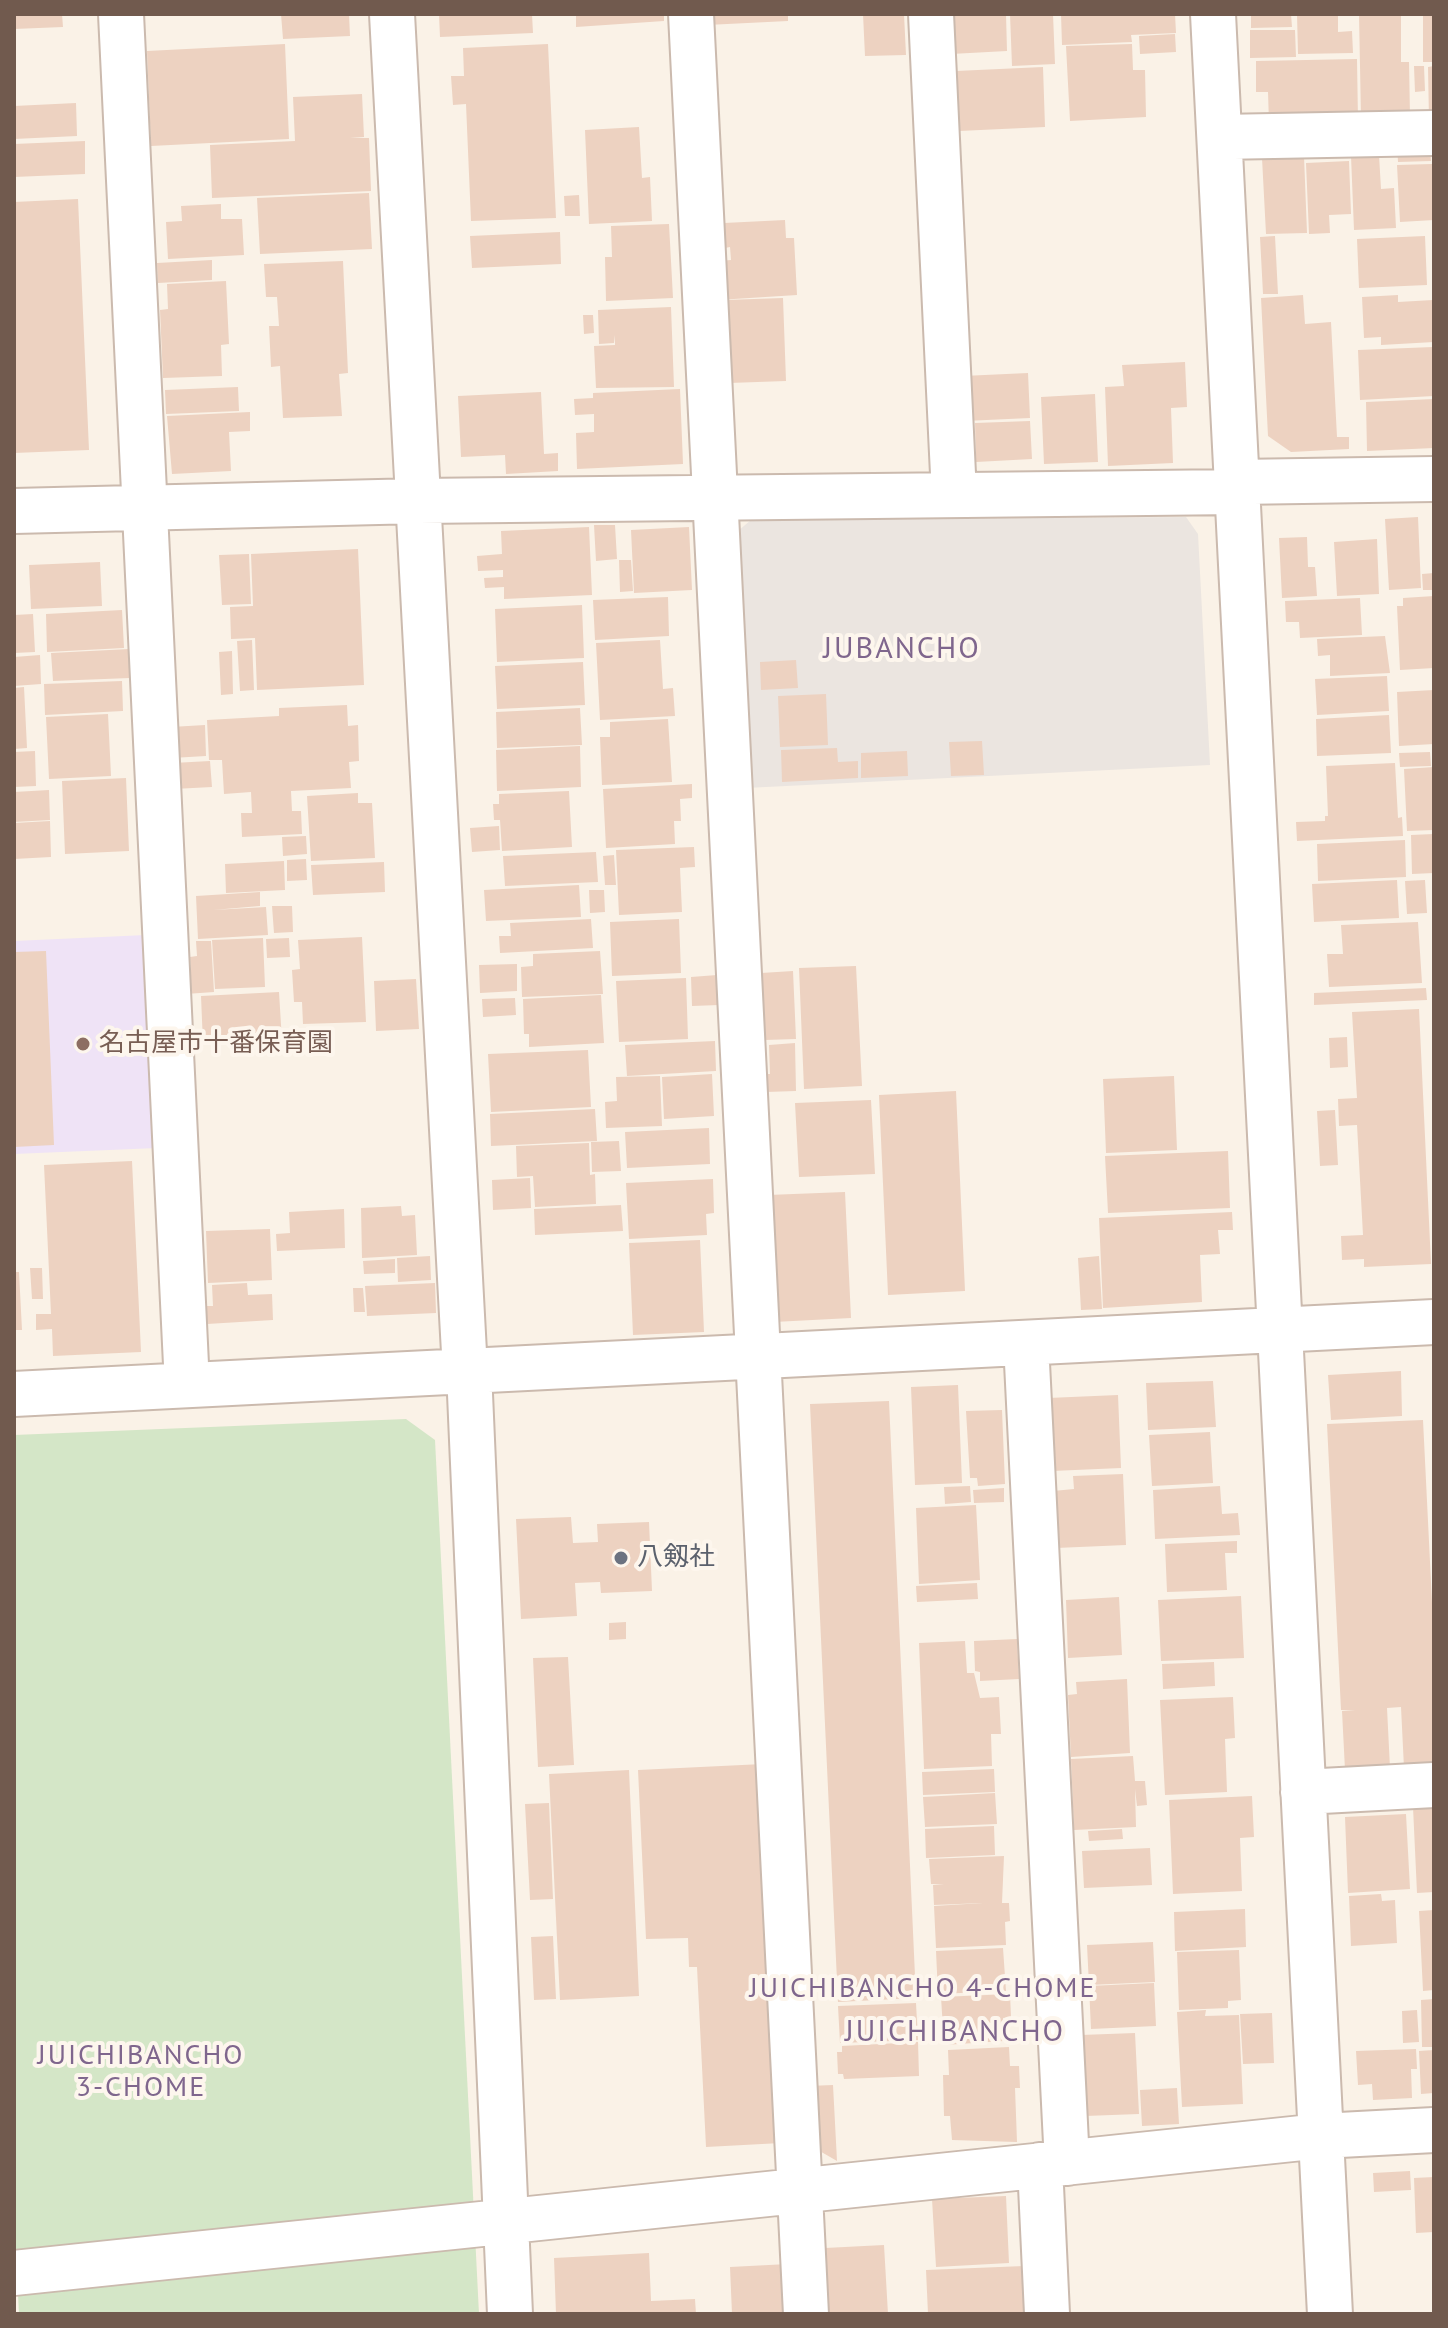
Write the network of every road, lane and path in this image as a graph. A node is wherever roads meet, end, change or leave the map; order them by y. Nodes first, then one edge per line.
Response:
1 (121, 14) edge
2 (392, 14) edge
3 (691, 14) edge
4 (931, 14) edge
5 (1213, 14) edge
6 (1434, 133) edge
7 (1220, 137) junction
8 (1434, 479) edge
9 (1237, 487) junction
10 (954, 495) junction
11 (716, 497) junction
12 (419, 501) junction
13 (145, 507) junction
14 (14, 511) edge
15 (1434, 1322) edge
16 (1279, 1329) junction
17 (1026, 1343) junction
18 (760, 1356) junction
19 (467, 1371) junction
20 (187, 1385) junction
21 (14, 1394) edge
22 (1434, 1785) edge
23 (1303, 1792) junction
24 (1434, 2130) edge
25 (1321, 2136) junction
26 (1054, 2164) junction
27 (800, 2190) junction
28 (506, 2220) junction
29 (14, 2273) edge
30 (510, 2314) edge
31 (806, 2314) edge
32 (1047, 2314) edge
33 (1330, 2314) edge

1 - 13 street
2 - 12 street
3 - 11 street
4 - 10 street
5 - 7 street
6 - 7 street
7 - 9 street
8 - 9 street
9 - 10 street
9 - 16 street
10 - 11 street
11 - 12 street
11 - 18 street
12 - 13 street
12 - 19 street
13 - 14 street
13 - 20 street
15 - 16 street
16 - 17 street
16 - 23 street
17 - 18 street
17 - 26 street
18 - 19 street
18 - 27 street
19 - 20 street
19 - 28 street
20 - 21 street
22 - 23 street
23 - 25 street
24 - 25 street
25 - 26 street
25 - 33 street
26 - 27 street
26 - 32 street
27 - 28 street
27 - 31 street
28 - 29 street
28 - 30 street

